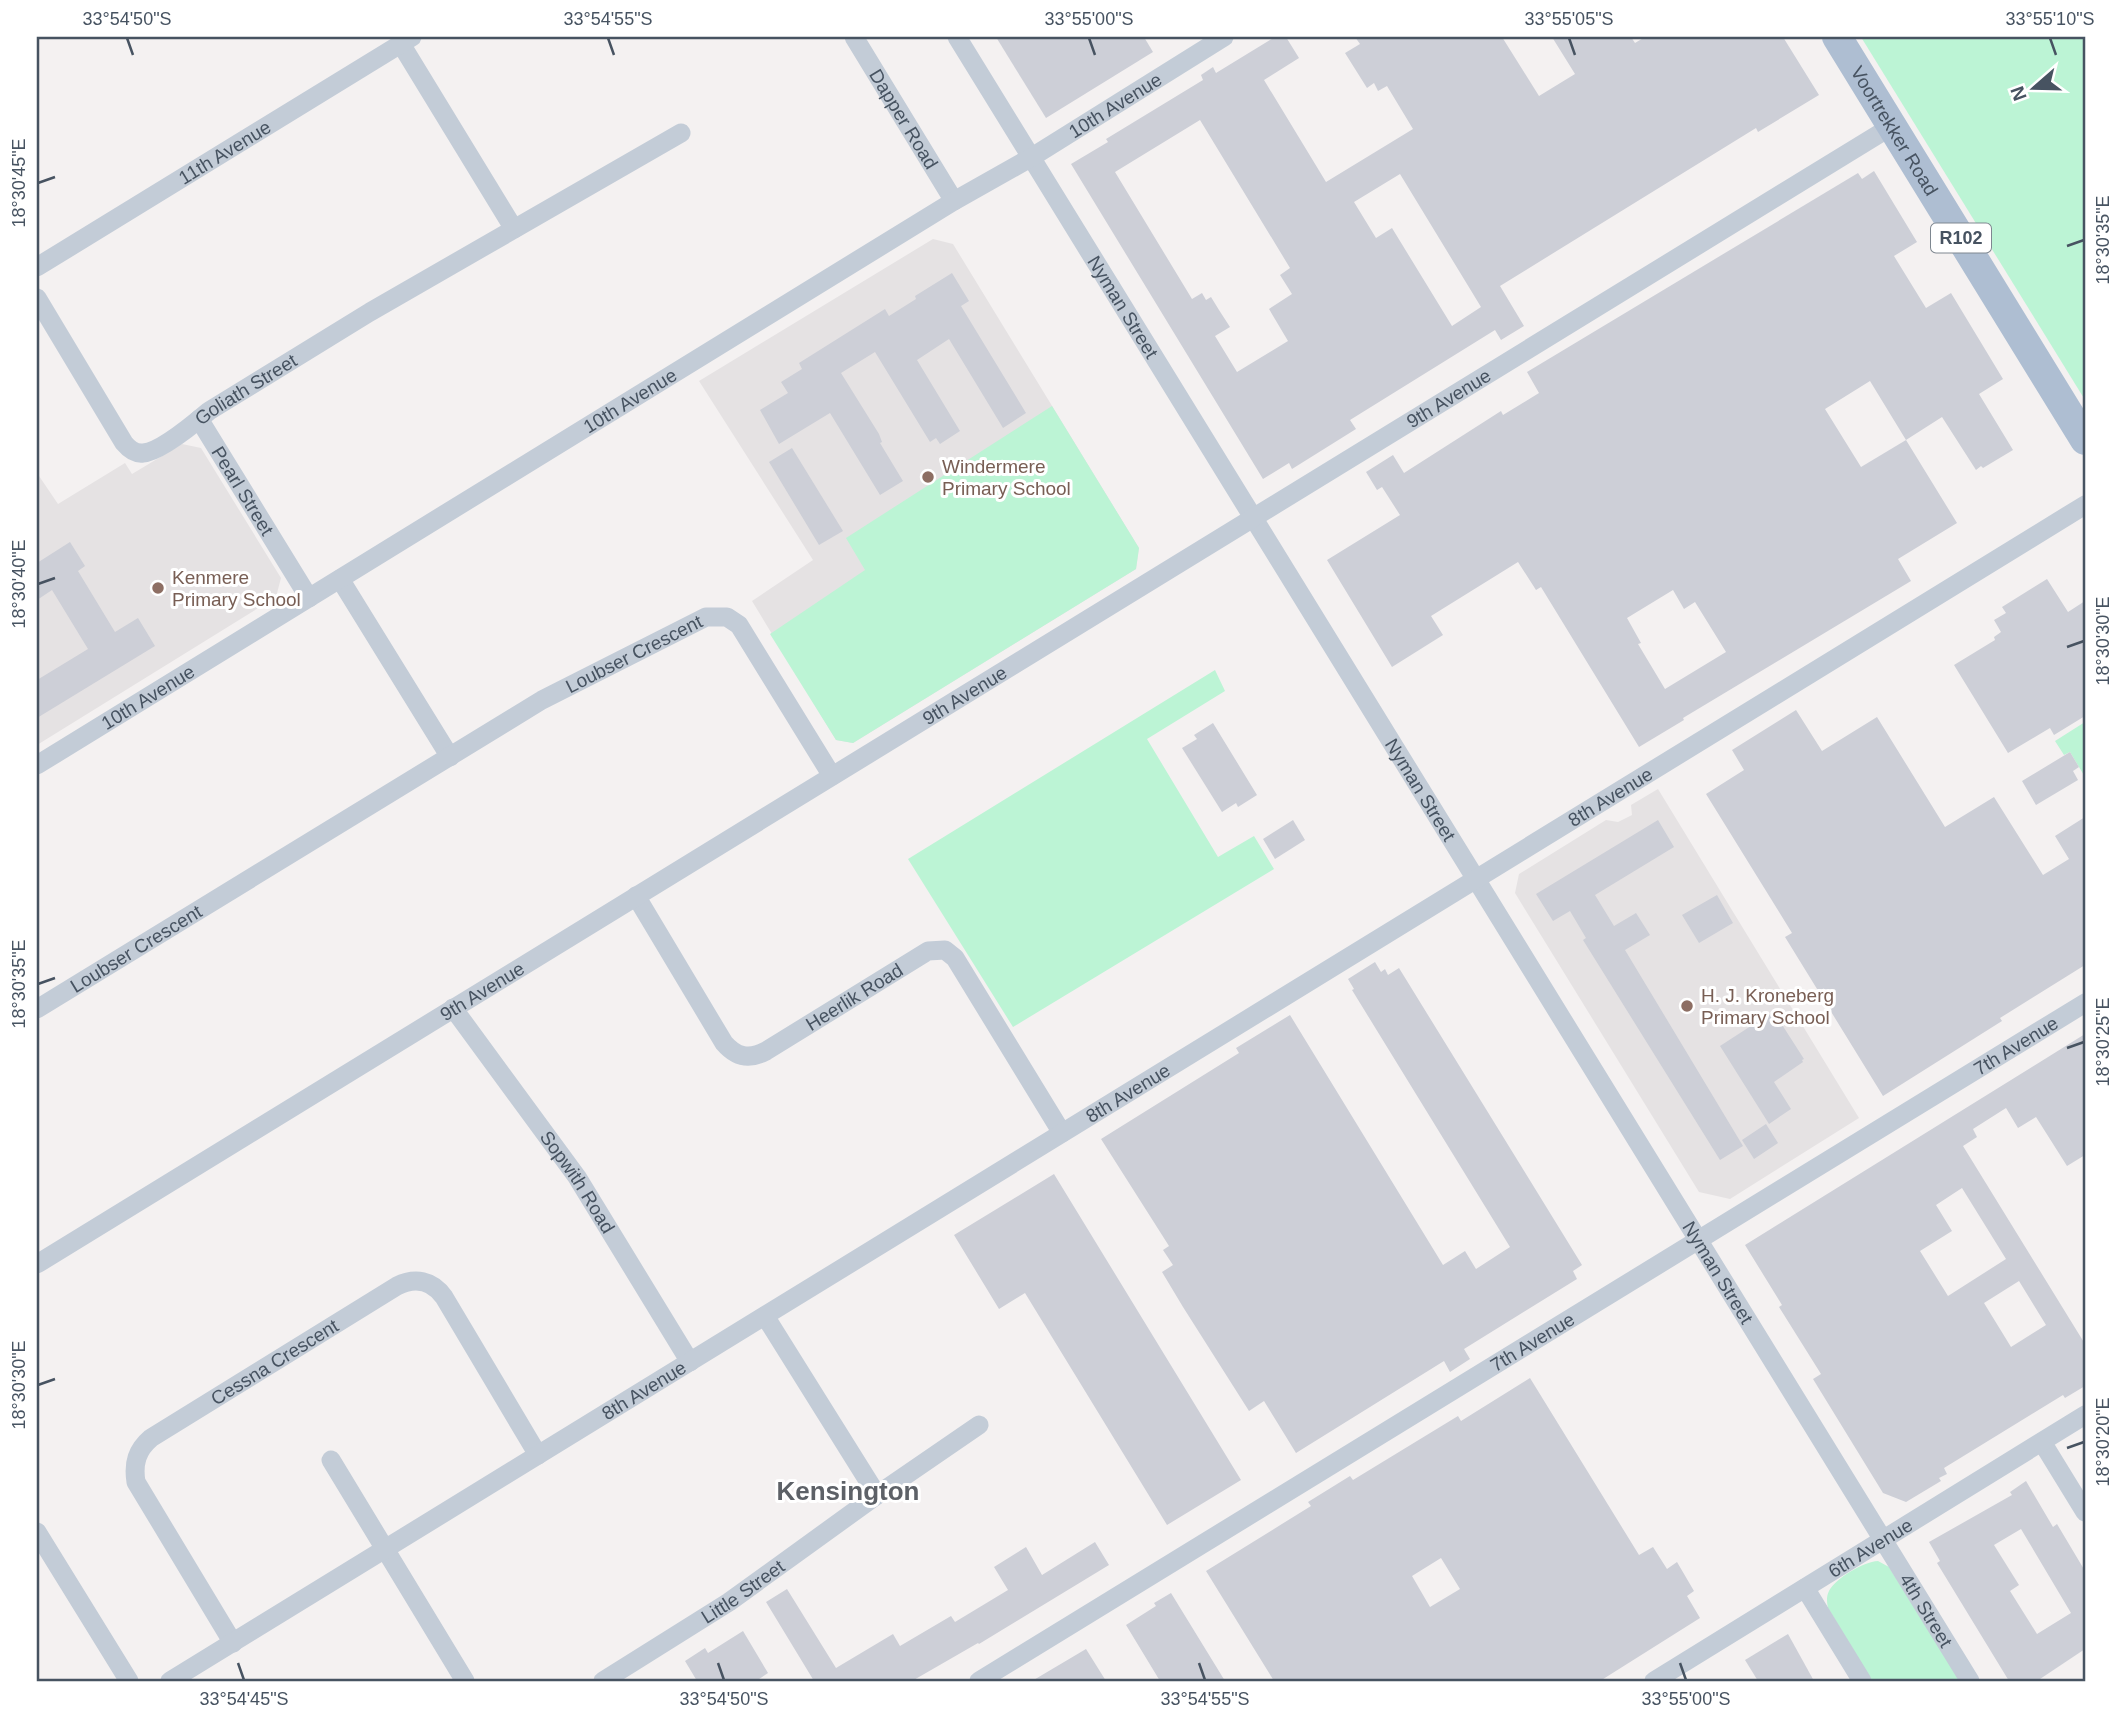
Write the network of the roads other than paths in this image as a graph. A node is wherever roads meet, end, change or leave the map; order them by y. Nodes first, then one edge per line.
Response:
1 (854, 37) edge
2 (957, 37) edge
3 (1224, 37) edge
4 (1837, 37) edge
5 (406, 40) edge
6 (1892, 126) junction
7 (681, 133) dead end
8 (1032, 157) junction
9 (954, 201) junction
10 (514, 229) junction
11 (37, 267) edge
12 (37, 298) edge
13 (199, 419) junction
14 (2085, 440) edge
15 (2085, 505) edge
16 (1254, 517) junction
17 (340, 579) junction
18 (309, 598) junction
19 (450, 757) junction
20 (37, 765) edge
21 (832, 776) junction
22 (1477, 878) junction
23 (636, 896) junction
24 (2085, 1003) edge
25 (453, 1008) junction
26 (37, 1009) edge
27 (1062, 1133) junction
28 (1699, 1241) junction
29 (37, 1264) edge
30 (765, 1316) junction
31 (690, 1362) junction
32 (2085, 1415) edge
33 (979, 1425) dead end
34 (2042, 1442) junction
35 (538, 1455) junction
36 (331, 1460) dead end
37 (877, 1495) junction
38 (2085, 1512) edge
39 (37, 1532) edge
40 (1884, 1540) junction
41 (385, 1550) junction
42 (1805, 1588) junction
43 (233, 1643) junction
44 (129, 1681) edge
45 (170, 1681) edge
46 (465, 1681) edge
47 (603, 1681) edge
48 (979, 1681) edge
49 (1654, 1681) edge
50 (1862, 1681) edge
51 (1970, 1681) edge

1 - 9 street, Dapper Road
2 - 8 street, Nyman Street
3 - 8 street, 10th Avenue
4 - 6 main road, Voortrekker Road / R102
5 - 10 street
5 - 11 street, 11th Avenue
6 - 14 main road, Voortrekker Road / R102
6 - 16 street, 9th Avenue
7 - 10 street, Goliath Street
8 - 9 street, 10th Avenue
8 - 16 street, Nyman Street
9 - 17 street, 10th Avenue
10 - 13 street, Goliath Street
12 - 13 street, Goliath Street
13 - 18 street, Pearl Street
15 - 22 street, 8th Avenue
16 - 21 street, 9th Avenue
16 - 22 street, Nyman Street
17 - 18 street, 10th Avenue
17 - 19 street
18 - 20 street, 10th Avenue
19 - 21 street, Loubser Crescent
19 - 26 street, Loubser Crescent
21 - 23 street, 9th Avenue
22 - 27 street, 8th Avenue
22 - 28 street, Nyman Street
23 - 25 street, 9th Avenue
23 - 27 street, Heerlik Road
24 - 28 street, 7th Avenue
25 - 29 street, 9th Avenue
25 - 31 street, Sopwith Road
27 - 30 street, 8th Avenue
28 - 40 street, Nyman Street
28 - 48 street, 7th Avenue
30 - 31 street, 8th Avenue
30 - 37 street
31 - 35 street, 8th Avenue
32 - 34 street, 6th Avenue
33 - 37 street, Little Street
34 - 38 street
34 - 40 street, 6th Avenue
35 - 41 street, 8th Avenue
35 - 43 street, Cessna Crescent
36 - 41 street
37 - 47 street, Little Street
39 - 44 street
40 - 42 street, 6th Avenue
40 - 51 street, 4th Street
41 - 43 street, 8th Avenue
41 - 46 street
42 - 49 street, 6th Avenue
42 - 50 street
43 - 45 street, 8th Avenue

